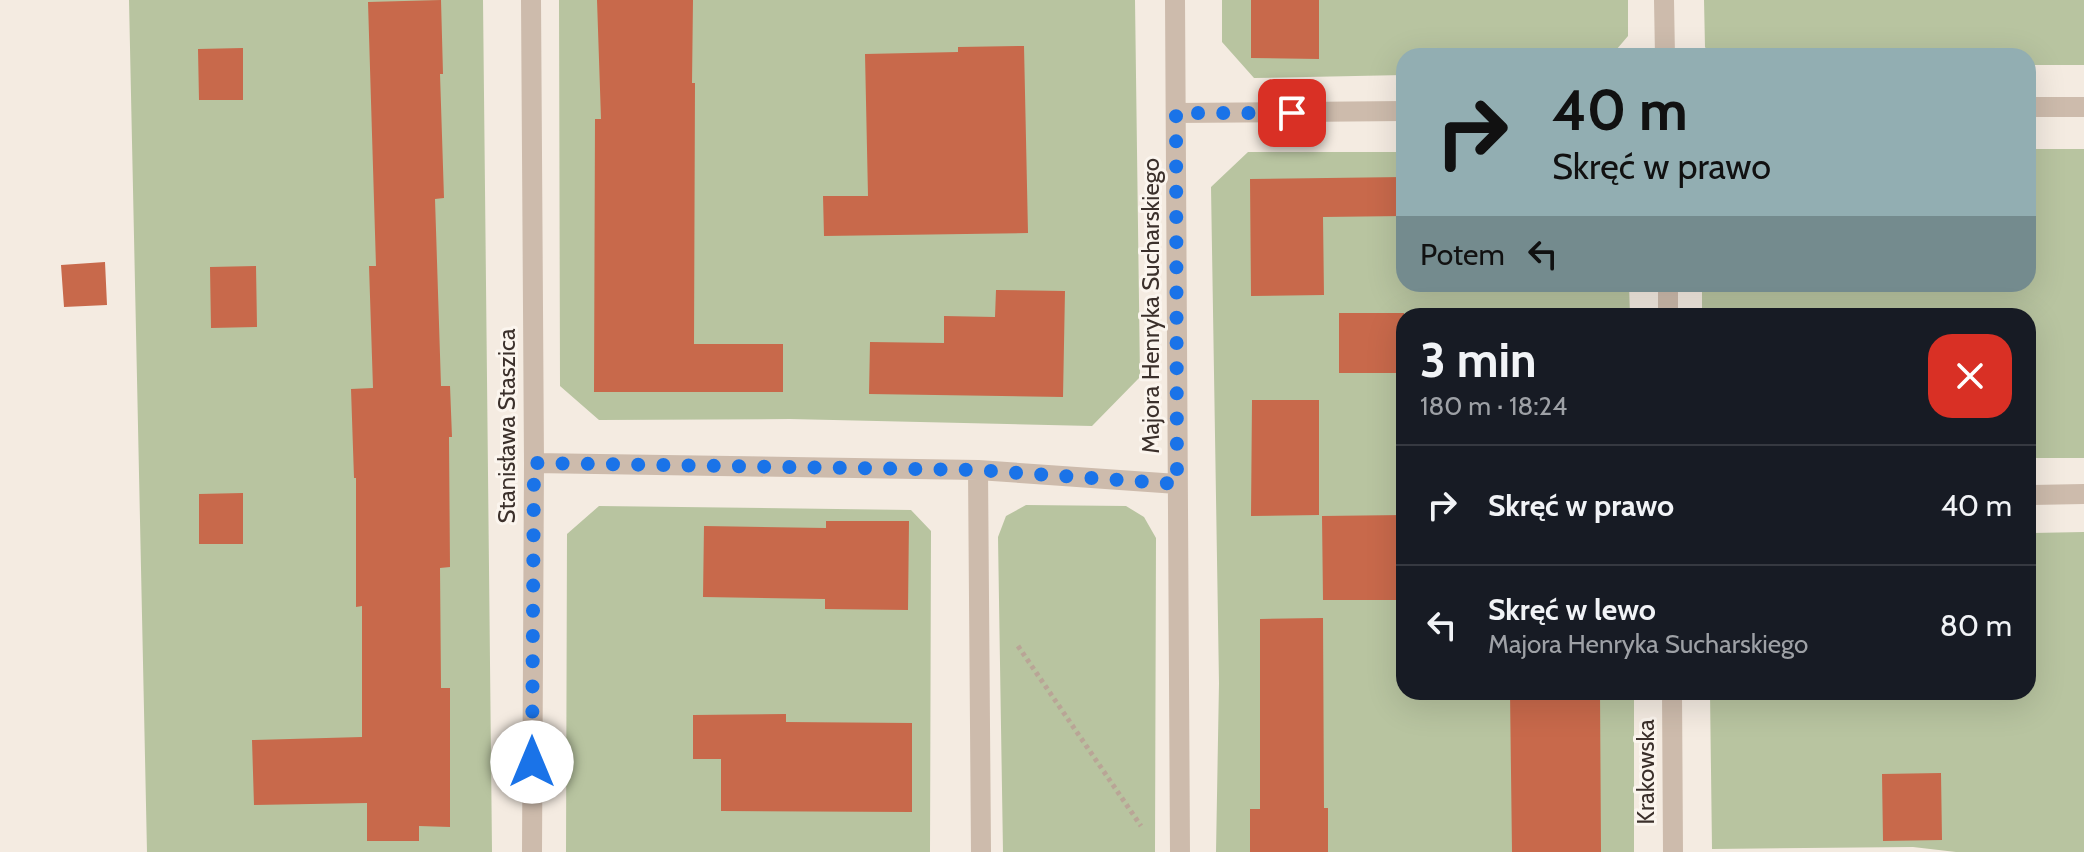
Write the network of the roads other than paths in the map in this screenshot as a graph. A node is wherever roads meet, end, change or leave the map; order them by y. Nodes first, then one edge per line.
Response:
1 (531, 0) edge
2 (1175, 0) edge
3 (1664, 0) edge
4 (1665, 48) edge
5 (2036, 107) edge
6 (2084, 107) edge
7 (1396, 111) edge
8 (1176, 113) junction
9 (534, 463) junction
10 (978, 470) junction
11 (1177, 484) junction
12 (2084, 494) edge
13 (2036, 495) edge
14 (1672, 700) edge
15 (532, 852) edge
16 (981, 852) edge
17 (1180, 852) edge
18 (1673, 852) edge

1 - 9 street, Stanisława Staszica
2 - 8 street, Majora Henryka Sucharskiego
3 - 4 street
5 - 6 street
7 - 8 street
8 - 11 street, Majora Henryka Sucharskiego
9 - 10 street
9 - 15 street, Stanisława Staszica
10 - 11 street
10 - 16 street
11 - 17 street, Majora Henryka Sucharskiego
12 - 13 street
14 - 18 street, Krakowska

